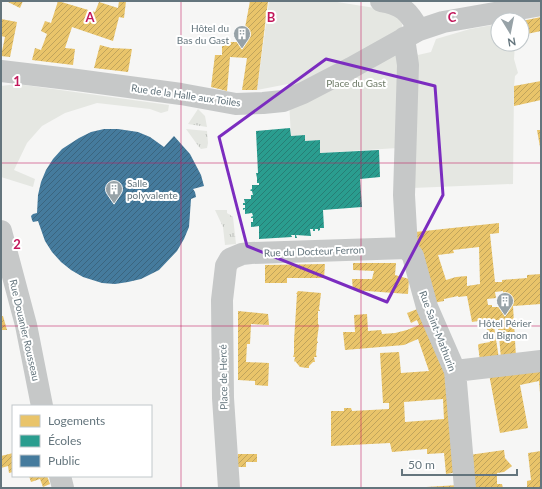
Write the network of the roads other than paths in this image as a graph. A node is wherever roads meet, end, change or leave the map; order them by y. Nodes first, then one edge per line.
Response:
1 (381, 1) edge
2 (541, 5) edge
3 (412, 34) junction
4 (1, 71) edge
5 (1, 231) edge
6 (407, 248) junction
7 (226, 266) joint
8 (541, 362) edge
9 (455, 371) junction
10 (42, 405) edge
11 (60, 477) edge
12 (63, 488) edge
13 (229, 488) edge
14 (465, 488) edge

1 - 3 street
2 - 3 street, Rue de la Halle aux Toiles
3 - 4 street, Rue de la Halle aux Toiles
3 - 6 street
5 - 10 street, Rue Douanier Rousseau
6 - 7 street, Rue du Docteur Ferron
6 - 9 street, Rue Saint-Mathurin
7 - 13 street, Place de Hercé
8 - 9 street
9 - 14 street, Rue Saint-Mathurin
11 - 12 street

